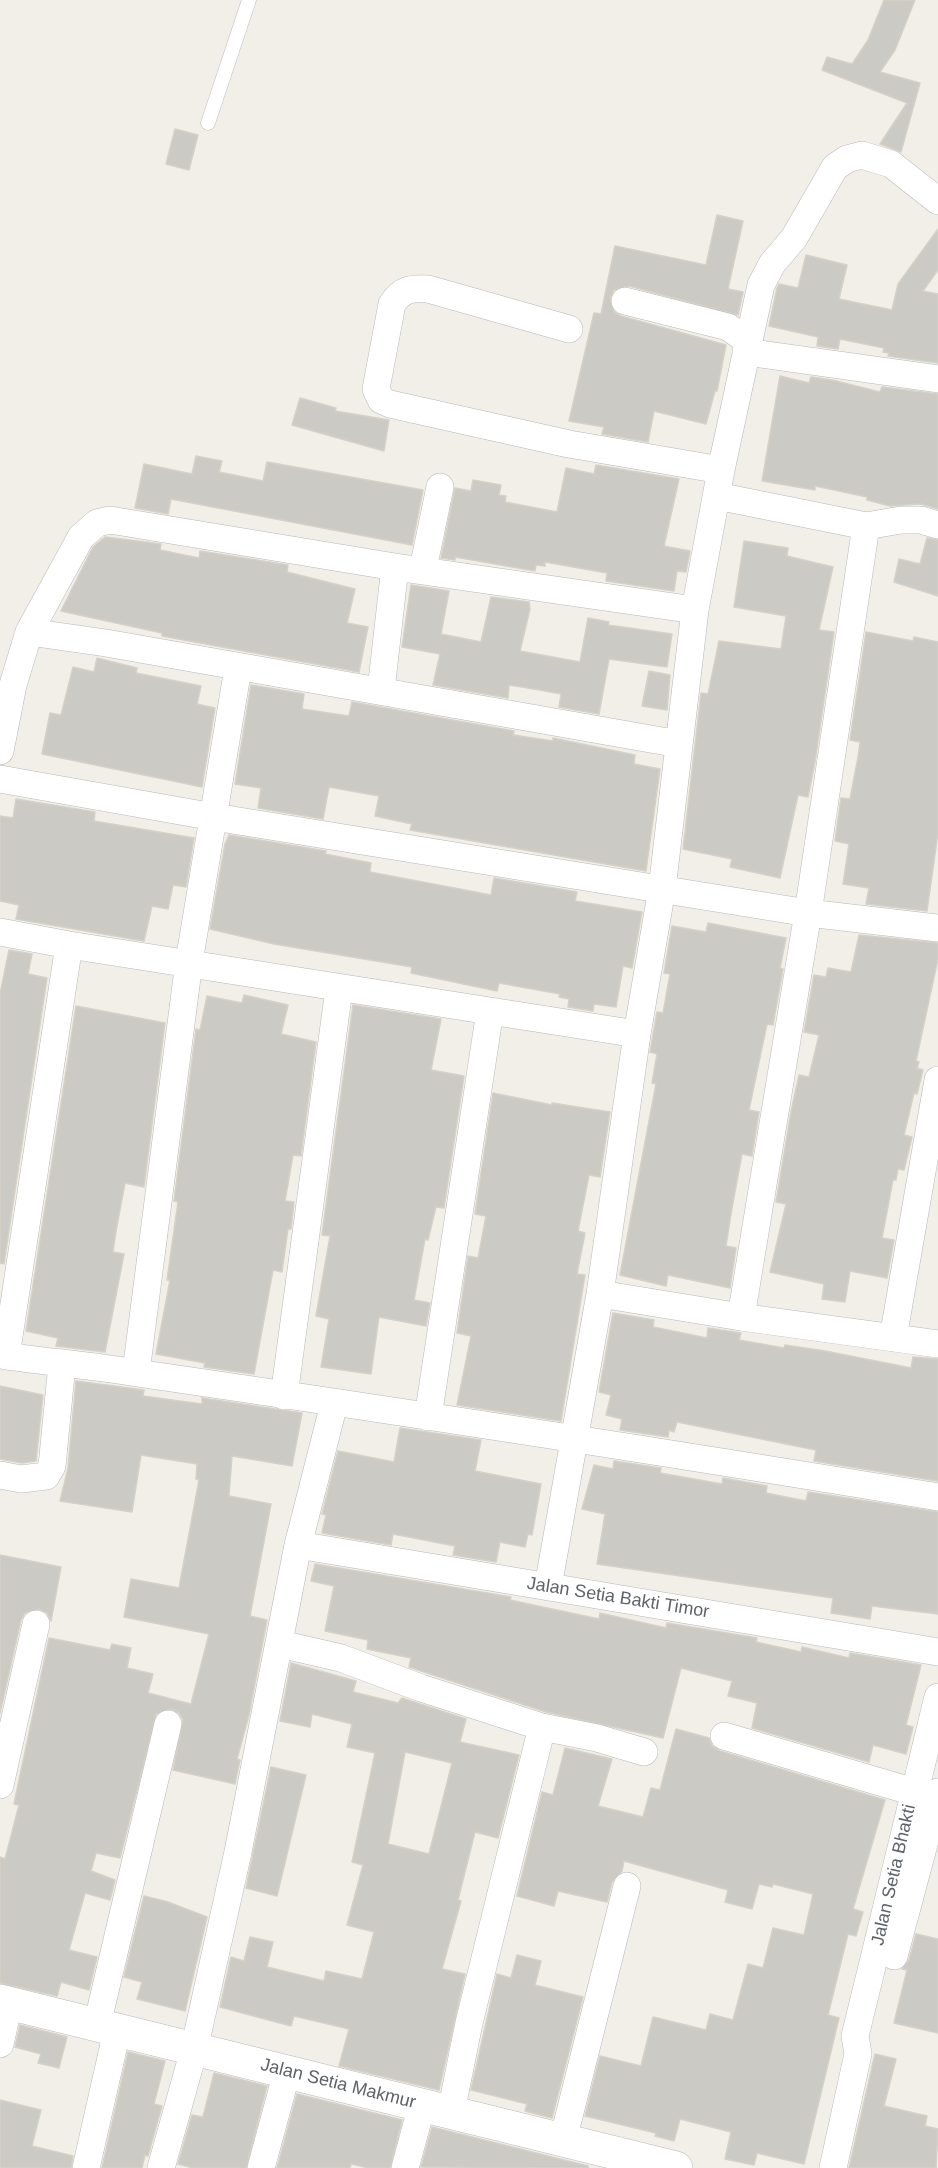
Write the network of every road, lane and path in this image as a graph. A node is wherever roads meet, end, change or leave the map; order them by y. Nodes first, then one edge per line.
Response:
1 (249, 0) edge
2 (208, 123) dead end
3 (938, 201) edge
4 (625, 301) dead end
5 (569, 329) dead end
6 (747, 346) junction
7 (938, 380) edge
8 (719, 483) junction
9 (440, 487) dead end
10 (938, 525) edge
11 (866, 526) junction
12 (395, 567) junction
13 (423, 569) junction
14 (695, 610) junction
15 (29, 632) junction
16 (238, 668) junction
17 (381, 690) junction
18 (679, 744) junction
19 (0, 752) edge
20 (0, 779) edge
21 (214, 817) junction
22 (662, 889) junction
23 (808, 913) junction
24 (938, 928) edge
25 (0, 932) edge
26 (69, 945) junction
27 (189, 962) junction
28 (339, 989) junction
29 (490, 1011) junction
30 (636, 1034) junction
31 (938, 1080) edge
32 (600, 1294) junction
33 (741, 1317) junction
34 (892, 1338) junction
35 (938, 1344) edge
36 (3, 1356) edge
37 (62, 1364) junction
38 (135, 1372) junction
39 (284, 1396) junction
40 (334, 1404) junction
41 (428, 1417) junction
42 (576, 1437) junction
43 (0, 1475) edge
44 (938, 1497) edge
45 (298, 1545) junction
46 (548, 1587) junction
47 (36, 1624) dead end
48 (280, 1644) junction
49 (938, 1652) edge
50 (938, 1697) edge
51 (168, 1724) dead end
52 (542, 1727) junction
53 (724, 1736) dead end
54 (644, 1752) dead end
55 (0, 1785) edge
56 (926, 1792) edge
57 (627, 1886) dead end
58 (4, 2002) edge
59 (107, 2028) junction
60 (0, 2044) edge
61 (194, 2050) junction
62 (287, 2072) junction
63 (436, 2109) junction
64 (563, 2140) junction
65 (86, 2168) edge
66 (161, 2168) edge
67 (261, 2168) edge
68 (405, 2168) edge
69 (676, 2168) edge
70 (833, 2168) edge

1 - 2 lane
3 - 6 street
4 - 6 street
5 - 8 street
6 - 7 street
6 - 8 street
8 - 11 street
8 - 14 street
9 - 13 street
10 - 11 street
11 - 23 street
12 - 13 street
12 - 15 street
12 - 17 street
13 - 14 street
14 - 18 street
15 - 16 street
15 - 19 street
16 - 17 street
16 - 21 street
17 - 18 street
18 - 22 street
20 - 21 street
21 - 22 street
21 - 27 street
22 - 23 street
22 - 30 street
23 - 24 street
23 - 33 street
25 - 26 street
26 - 27 street
26 - 36 street
27 - 28 street
27 - 38 street
28 - 29 street
28 - 39 street
29 - 30 street
29 - 41 street
30 - 32 street
31 - 34 street
32 - 33 street
32 - 42 street
33 - 34 street
34 - 35 street
36 - 37 street
37 - 38 street
37 - 43 street
38 - 39 street
39 - 40 street
40 - 41 street
40 - 45 street
41 - 42 street
42 - 44 street
42 - 46 street
45 - 46 street, Jalan Setia Bakti Timor
45 - 48 street
46 - 49 street, Jalan Setia Bakti Timor
47 - 55 street
48 - 52 street
48 - 61 street
50 - 56 street, Jalan Setia Bhakti
51 - 59 street
52 - 54 street
52 - 63 street
53 - 56 street
56 - 70 street, Jalan Setia Bhakti
57 - 64 street
58 - 59 main road, Jalan Setia Makmur
58 - 60 street
59 - 61 main road, Jalan Setia Makmur
59 - 65 street
61 - 62 main road, Jalan Setia Makmur
61 - 66 street
62 - 63 main road, Jalan Setia Makmur
62 - 67 street
63 - 64 main road, Jalan Setia Makmur
63 - 68 street
64 - 69 main road, Jalan Setia Makmur

